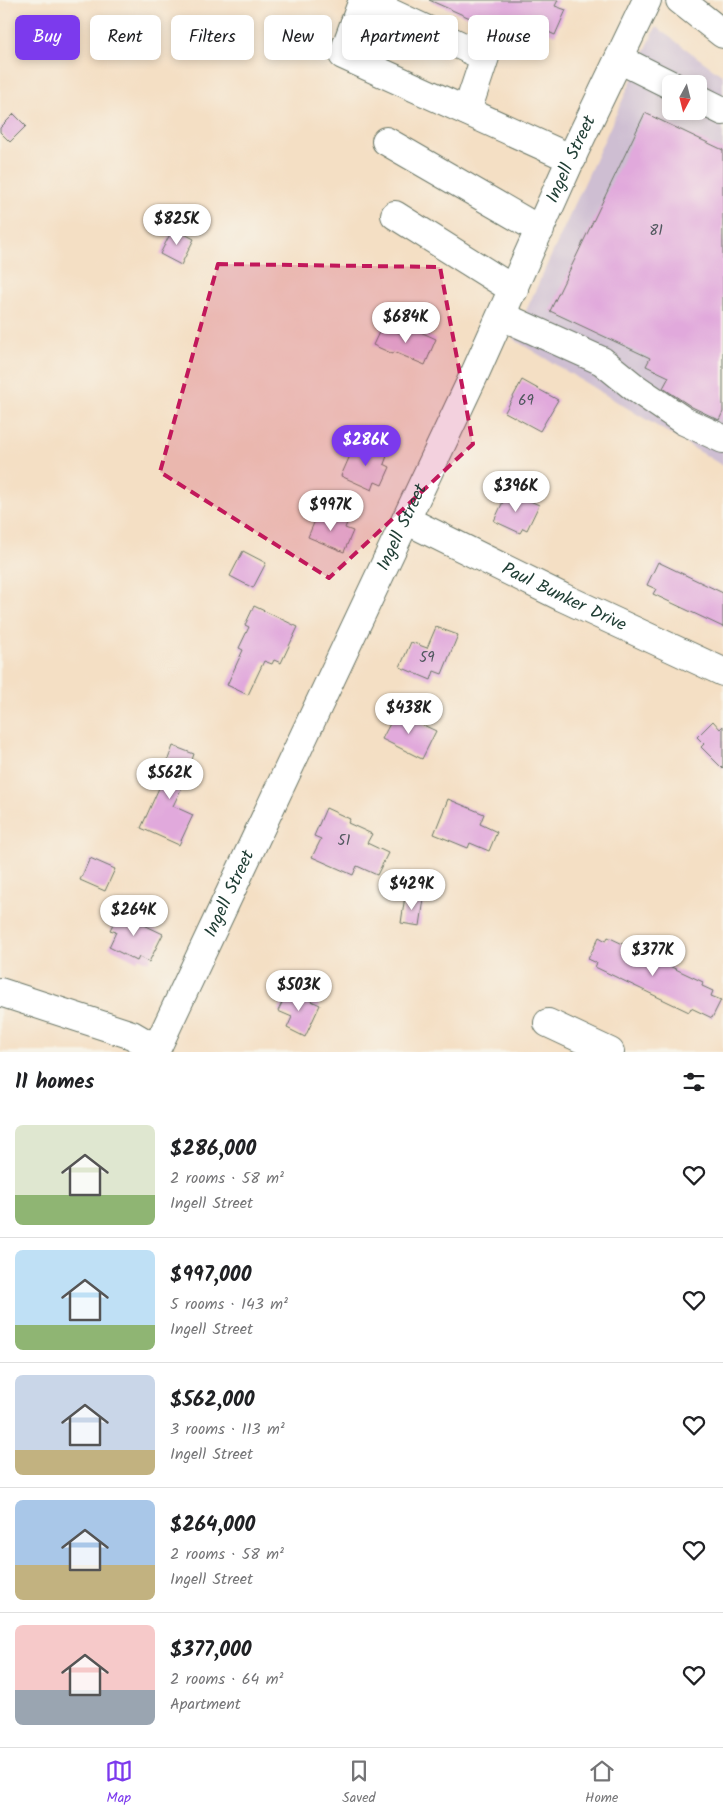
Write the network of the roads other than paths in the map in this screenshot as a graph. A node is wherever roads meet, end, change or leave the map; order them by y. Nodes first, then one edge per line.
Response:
1 (363, 0) edge
2 (680, 0) edge
3 (642, 2) edge
4 (723, 34) edge
5 (619, 59) junction
6 (662, 80) edge
7 (708, 104) edge
8 (467, 111) junction
9 (723, 111) edge
10 (386, 141) dead end
11 (572, 159) junction
12 (395, 215) dead end
13 (540, 230) junction
14 (514, 290) junction
15 (502, 316) junction
16 (723, 439) edge
17 (406, 520) junction
18 (723, 672) edge
19 (0, 992) edge
20 (548, 1023) dead end
21 (155, 1050) edge
22 (610, 1052) edge

1 - 8 street
1 - 8 street
2 - 4 street
3 - 5 street, Ingell Street
5 - 6 street
5 - 11 street, Ingell Street
7 - 9 street
8 - 11 street
10 - 13 street
11 - 13 street, Ingell Street
12 - 14 street
13 - 14 street, Ingell Street
14 - 15 street, Ingell Street
15 - 16 street
15 - 17 street, Ingell Street
17 - 18 street, Paul Bunker Drive
17 - 21 street, Ingell Street
19 - 21 street
20 - 22 street

